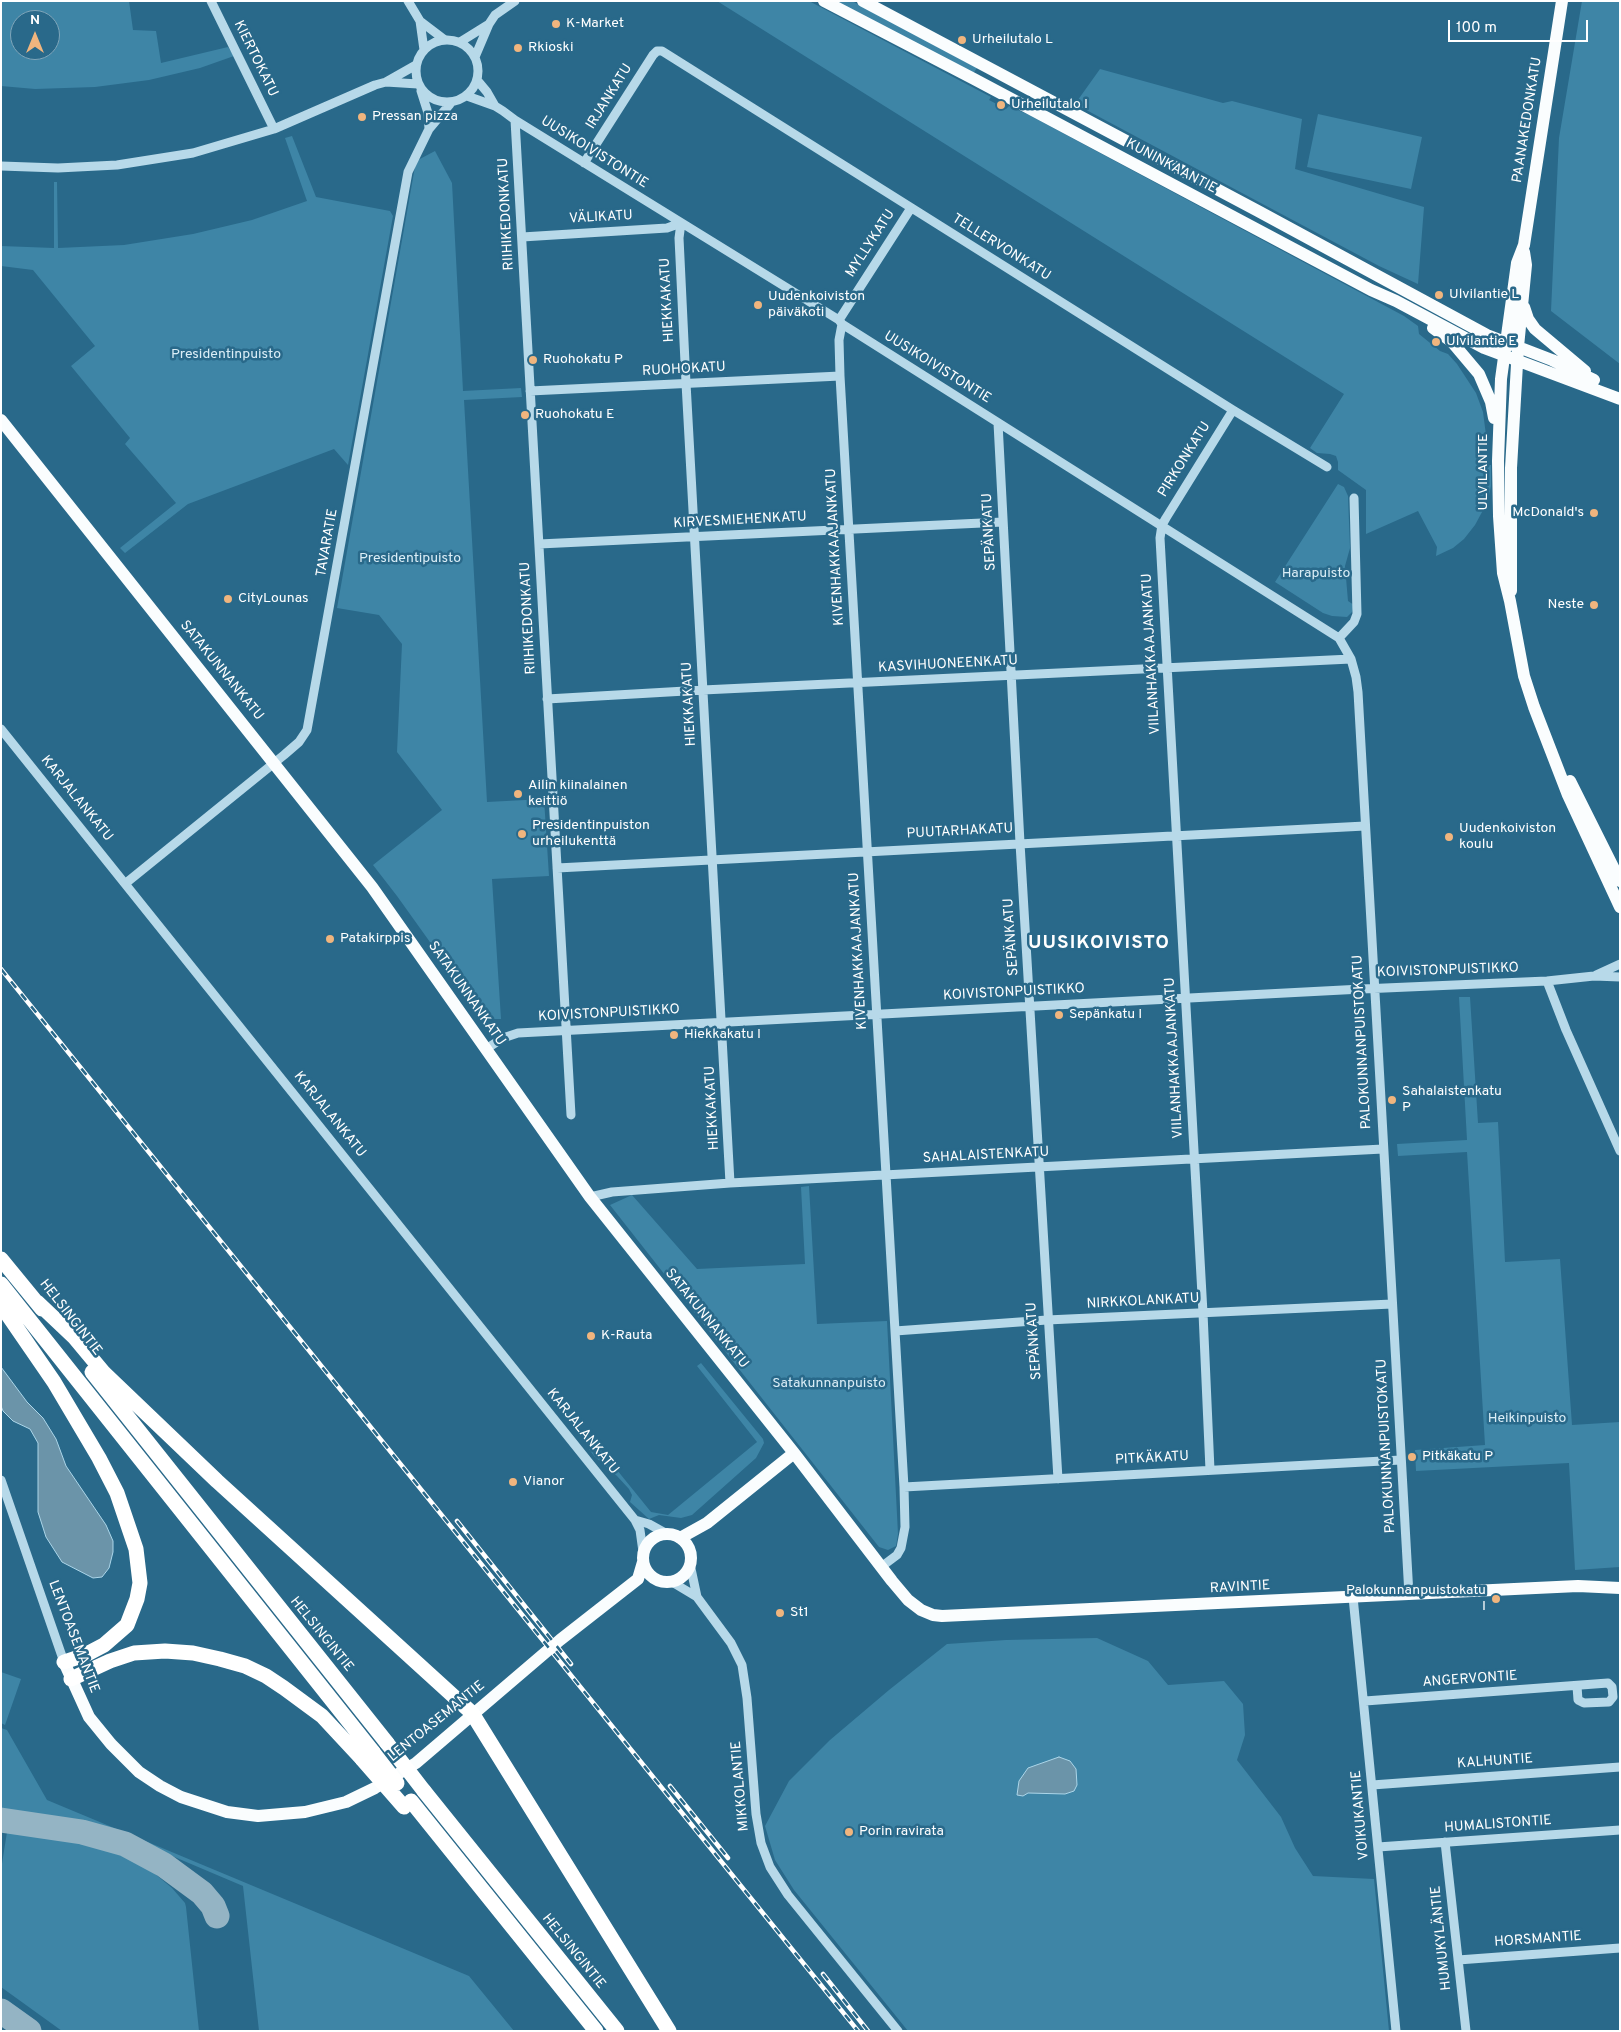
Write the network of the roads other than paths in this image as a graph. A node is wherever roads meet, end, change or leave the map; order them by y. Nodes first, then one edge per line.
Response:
1 (212, 1) edge
2 (408, 1) edge
3 (515, 1) edge
4 (824, 1) edge
5 (862, 1) edge
6 (1562, 1) edge
7 (420, 21) junction
8 (489, 24) junction
9 (445, 40) junction
10 (460, 42) junction
11 (424, 50) junction
12 (662, 51) joint
13 (475, 57) junction
14 (416, 65) junction
15 (477, 80) junction
16 (386, 82) junction
17 (420, 87) junction
18 (467, 96) junction
19 (450, 104) junction
20 (495, 106) junction
21 (515, 120) junction
22 (274, 129) junction
23 (429, 129) junction
24 (584, 163) junction
25 (1, 166) edge
26 (911, 208) junction
27 (681, 223) junction
28 (522, 237) junction
29 (1524, 245) junction
30 (1371, 290) junction
31 (1523, 304) junction
32 (840, 322) junction
33 (1506, 343) junction
34 (1518, 347) junction
35 (1504, 357) junction
36 (1518, 362) junction
37 (840, 376) junction
38 (686, 383) junction
39 (1600, 383) junction
40 (530, 391) junction
41 (1620, 397) edge
42 (1233, 410) junction
43 (1, 420) edge
44 (998, 423) junction
45 (1498, 461) junction
46 (1327, 467) dead end
47 (1354, 498) dead end
48 (1003, 522) junction
49 (1162, 525) junction
50 (849, 530) junction
51 (695, 537) junction
52 (539, 544) junction
53 (1510, 601) junction
54 (1339, 638) junction
55 (1351, 659) junction
56 (1166, 669) junction
57 (1012, 676) junction
58 (857, 683) junction
59 (703, 690) junction
60 (547, 699) junction
61 (1, 729) edge
62 (1546, 738) junction
63 (274, 763) junction
64 (1365, 826) junction
65 (1176, 836) junction
66 (1020, 843) junction
67 (867, 851) junction
68 (711, 860) junction
69 (557, 868) junction
70 (1620, 882) edge
71 (126, 884) junction
72 (1620, 907) edge
73 (1620, 964) edge
74 (1594, 976) junction
75 (1620, 977) edge
76 (1548, 981) junction
77 (1374, 988) junction
78 (1185, 998) junction
79 (1030, 1006) junction
80 (877, 1014) junction
81 (722, 1022) junction
82 (566, 1030) junction
83 (486, 1049) junction
84 (571, 1115) dead end
85 (1383, 1149) junction
86 (1620, 1151) edge
87 (1194, 1159) junction
88 (1039, 1167) junction
89 (885, 1175) junction
90 (730, 1184) junction
91 (590, 1197) junction
92 (1, 1259) edge
93 (1, 1284) edge
94 (37, 1302) junction
95 (1392, 1304) junction
96 (1, 1305) edge
97 (1203, 1313) junction
98 (1047, 1320) junction
99 (895, 1331) junction
100 (794, 1453) junction
101 (1401, 1460) junction
102 (1210, 1470) junction
103 (1058, 1479) junction
104 (1, 1480) edge
105 (904, 1487) junction
106 (635, 1520) junction
107 (707, 1523) junction
108 (667, 1534) junction
109 (680, 1538) junction
110 (689, 1549) junction
111 (643, 1557) junction
112 (690, 1564) junction
113 (881, 1567) junction
114 (638, 1579) junction
115 (665, 1581) junction
116 (1620, 1588) edge
117 (1410, 1594) junction
118 (696, 1597) junction
119 (1353, 1597) junction
120 (64, 1662) junction
121 (71, 1679) junction
122 (1577, 1686) dead end
123 (1365, 1701) junction
124 (472, 1713) junction
125 (368, 1756) junction
126 (1620, 1767) edge
127 (1372, 1785) junction
128 (1620, 1830) edge
129 (1445, 1842) junction
130 (1378, 1847) junction
131 (1620, 1948) edge
132 (1458, 1960) junction
133 (596, 2031) edge
134 (617, 2031) edge
135 (669, 2031) edge
136 (898, 2031) edge
137 (1396, 2031) edge
138 (1466, 2031) edge

1 - 22 street, KIERTOKATU
2 - 7 street
3 - 8 street
4 - 30 main road, KUNINKAANTIE
5 - 33 main road, KUNINKAANTIE
6 - 29 main road, PAANAKEDONKATU
7 - 9 street
7 - 11 street
8 - 10 street
8 - 13 street
9 - 10 street
9 - 11 street
10 - 13 street
11 - 14 street
12 - 24 street, IRJANKATU
12 - 26 street, TELLERVONKATU
13 - 15 street
14 - 16 street
14 - 17 street
15 - 18 street
15 - 20 street
16 - 17 street
16 - 22 street
17 - 19 street
17 - 23 street
18 - 19 street
18 - 20 street
19 - 23 street, TAVARATIE
20 - 21 street, UUSIKOIVISTONTIE
21 - 24 street, UUSIKOIVISTONTIE
21 - 28 street, RIIHIKEDONKATU
22 - 25 street
23 - 63 street, TAVARATIE
24 - 27 street, UUSIKOIVISTONTIE
26 - 32 street, MYLLYKATU
26 - 42 street, TELLERVONKATU
27 - 28 street, VÄLIKATU
27 - 32 street, UUSIKOIVISTONTIE
27 - 38 street, HIEKKAKATU
28 - 40 street, RIIHIKEDONKATU
29 - 31 main road, PAANAKEDONKATU
29 - 33 main road, PAANAKEDONKATU
30 - 35 main road, KUNINKAANTIE
30 - 45 main road
31 - 34 main road, PAANAKEDONKATU
31 - 39 main road
32 - 37 street, KIVENHAKKAAJANKATU
32 - 44 street, UUSIKOIVISTONTIE
33 - 34 main road, KUNINKAANTIE
33 - 35 main road, ULVILANTIE
34 - 36 main road, ULVILANTIE
34 - 39 main road, KUNINKAANTIE
35 - 36 main road, KUNINKAANTIE
35 - 45 main road, ULVILANTIE
36 - 41 main road, KUNINKAANTIE
36 - 53 main road, ULVILANTIE
37 - 38 street, RUOHOKATU
37 - 50 street, KIVENHAKKAAJANKATU
38 - 40 street, RUOHOKATU
38 - 51 street, HIEKKAKATU
39 - 41 main road
40 - 52 street, RIIHIKEDONKATU
42 - 46 street, TELLERVONKATU
42 - 49 street, PIRKONKATU
43 - 63 main road, SATAKUNNANKATU
44 - 48 street, SEPÄNKATU
44 - 49 street, UUSIKOIVISTONTIE
45 - 53 main road, ULVILANTIE
47 - 54 street
48 - 50 street, KIRVESMIEHENKATU
48 - 57 street, SEPÄNKATU
49 - 54 street, UUSIKOIVISTONTIE
49 - 56 street, VIILANHAKKAAJANKATU
50 - 51 street, KIRVESMIEHENKATU
50 - 58 street, KIVENHAKKAAJANKATU
51 - 52 street, KIRVESMIEHENKATU
51 - 59 street, HIEKKAKATU
52 - 60 street, RIIHIKEDONKATU
53 - 62 main road, ULVILANTIE
54 - 55 street, PALOKUNNANPUISTOKATU
55 - 56 street, KASVIHUONEENKATU
55 - 64 street, PALOKUNNANPUISTOKATU
56 - 57 street, KASVIHUONEENKATU
56 - 65 street, VIILANHAKKAAJANKATU
57 - 58 street, KASVIHUONEENKATU
57 - 66 street, SEPÄNKATU
58 - 59 street, KASVIHUONEENKATU
58 - 67 street, KIVENHAKKAAJANKATU
59 - 60 street, KASVIHUONEENKATU
59 - 68 street, HIEKKAKATU
60 - 69 street, RIIHIKEDONKATU
61 - 71 street, KARJALANKATU
62 - 70 main road, ULVILANTIE
62 - 72 main road, ULVILANTIE
63 - 71 street, TAVARATIE
63 - 83 main road, SATAKUNNANKATU
64 - 65 street, PUUTARHAKATU
64 - 77 street, PALOKUNNANPUISTOKATU
65 - 66 street, PUUTARHAKATU
65 - 78 street, VIILANHAKKAAJANKATU
66 - 67 street, PUUTARHAKATU
66 - 79 street, SEPÄNKATU
67 - 68 street, PUUTARHAKATU
67 - 80 street, KIVENHAKKAAJANKATU
68 - 69 street, PUUTARHAKATU
68 - 81 street, HIEKKAKATU
69 - 82 street, RIIHIKEDONKATU
71 - 106 street, KARJALANKATU
73 - 74 street, KOIVISTONPUISTIKKO
74 - 75 street, KOIVISTONPUISTIKKO
74 - 76 street, KOIVISTONPUISTIKKO
76 - 77 street, KOIVISTONPUISTIKKO
76 - 86 street
77 - 78 street, KOIVISTONPUISTIKKO
77 - 85 street, PALOKUNNANPUISTOKATU
78 - 79 street, KOIVISTONPUISTIKKO
78 - 87 street, VIILANHAKKAAJANKATU
79 - 80 street, KOIVISTONPUISTIKKO
79 - 88 street, SEPÄNKATU
80 - 81 street, KOIVISTONPUISTIKKO
80 - 89 street, KIVENHAKKAAJANKATU
81 - 82 street, KOIVISTONPUISTIKKO
81 - 90 street, HIEKKAKATU
82 - 83 street, KOIVISTONPUISTIKKO
82 - 84 street, RIIHIKEDONKATU
83 - 91 main road, SATAKUNNANKATU
85 - 87 street, SAHALAISTENKATU
85 - 95 street, PALOKUNNANPUISTOKATU
87 - 88 street, SAHALAISTENKATU
87 - 97 street, VIILANHAKKAAJANKATU
88 - 89 street, SAHALAISTENKATU
88 - 98 street, SEPÄNKATU
89 - 90 street, SAHALAISTENKATU
89 - 99 street, KIVENHAKKAAJANKATU
90 - 91 street, SAHALAISTENKATU
91 - 100 main road, SATAKUNNANKATU
92 - 94 highway, HELSINGINTIE
93 - 125 highway
94 - 124 highway
94 - 134 highway, HELSINGINTIE, bridge
95 - 97 street, NIRKKOLANKATU
95 - 101 street, PALOKUNNANPUISTOKATU
96 - 120 highway
97 - 98 street, NIRKKOLANKATU
97 - 102 street, VIILANHAKKAAJANKATU
98 - 99 street, NIRKKOLANKATU
98 - 103 street, SEPÄNKATU
99 - 105 street, KIVENHAKKAAJANKATU
100 - 107 main road
100 - 113 main road, SATAKUNNANKATU
101 - 102 street, PITKÄKATU
101 - 117 street, PALOKUNNANPUISTOKATU
102 - 103 street, PITKÄKATU
103 - 105 street, PITKÄKATU
104 - 120 street, LENTOASEMANTIE
105 - 113 street, KIVENHAKKAAJANKATU
106 - 108 street, KARJALANKATU
106 - 111 street, KARJALANKATU
107 - 109 main road
107 - 110 main road
108 - 109 main road
108 - 111 main road
109 - 110 main road
110 - 112 main road
111 - 114 main road
111 - 115 main road
112 - 115 main road
112 - 118 street
113 - 119 main road, RAVINTIE
114 - 115 main road
114 - 124 main road, LENTOASEMANTIE
115 - 118 street
116 - 117 main road, RAVINTIE
117 - 119 main road, RAVINTIE
118 - 136 street, MIKKOLANTIE
119 - 123 street, VOIKUKANTIE
120 - 121 main road, LENTOASEMANTIE
121 - 124 main road, LENTOASEMANTIE
121 - 125 highway
122 - 123 street, ANGERVONTIE
123 - 127 street, VOIKUKANTIE
124 - 135 highway
125 - 133 highway, bridge
126 - 127 street, KALHUNTIE
127 - 130 street, VOIKUKANTIE
128 - 129 street, HUMALISTONTIE
129 - 130 street, HUMALISTONTIE
129 - 132 street, HUMUKYLÄNTIE
130 - 137 street, VOIKUKANTIE
131 - 132 street, HORSMANTIE
132 - 138 street, HUMUKYLÄNTIE

